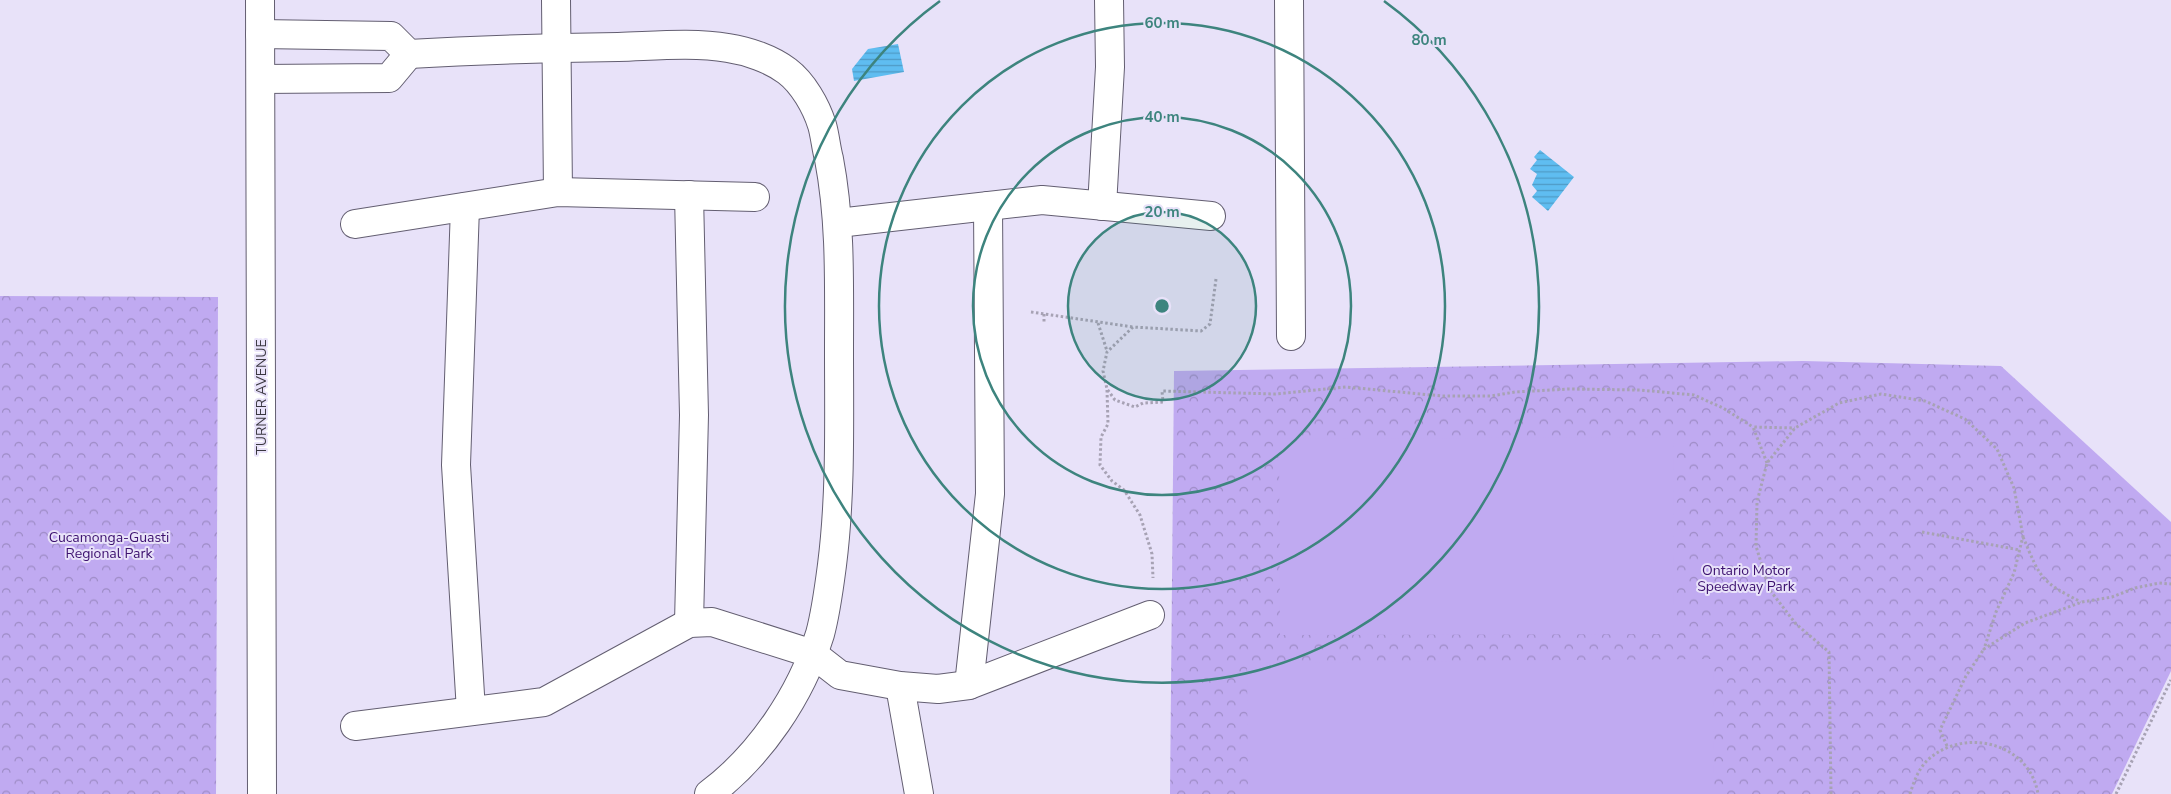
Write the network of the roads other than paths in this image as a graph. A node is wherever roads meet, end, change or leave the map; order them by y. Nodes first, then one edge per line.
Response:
1 (260, 0) edge
2 (556, 0) edge
3 (1109, 0) edge
4 (1289, 0) edge
5 (260, 34) junction
6 (555, 48) junction
7 (408, 54) junction
8 (261, 79) junction
9 (558, 192) junction
10 (688, 195) junction
11 (755, 198) dead end
12 (988, 206) junction
13 (1102, 206) junction
14 (465, 207) junction
15 (1212, 216) dead end
16 (838, 223) junction
17 (355, 224) dead end
18 (1291, 336) dead end
19 (1150, 615) dead end
20 (689, 623) junction
21 (813, 654) junction
22 (969, 685) junction
23 (900, 686) junction
24 (471, 711) junction
25 (355, 726) dead end
26 (262, 794) edge
27 (709, 794) edge
28 (919, 794) edge

1 - 5 street, TURNER AVENUE
2 - 6 street
3 - 13 street
4 - 18 street
5 - 7 street
5 - 8 street, TURNER AVENUE
6 - 7 street
6 - 9 street
6 - 16 street
7 - 8 street
8 - 26 street, TURNER AVENUE
9 - 10 street
9 - 14 street
10 - 11 street
10 - 20 street
12 - 13 street
12 - 16 street
12 - 22 street
13 - 15 street
14 - 17 street
14 - 24 street
16 - 21 street
19 - 22 street
20 - 21 street
20 - 24 street
21 - 23 street
21 - 27 street
22 - 23 street
23 - 28 street
24 - 25 street

